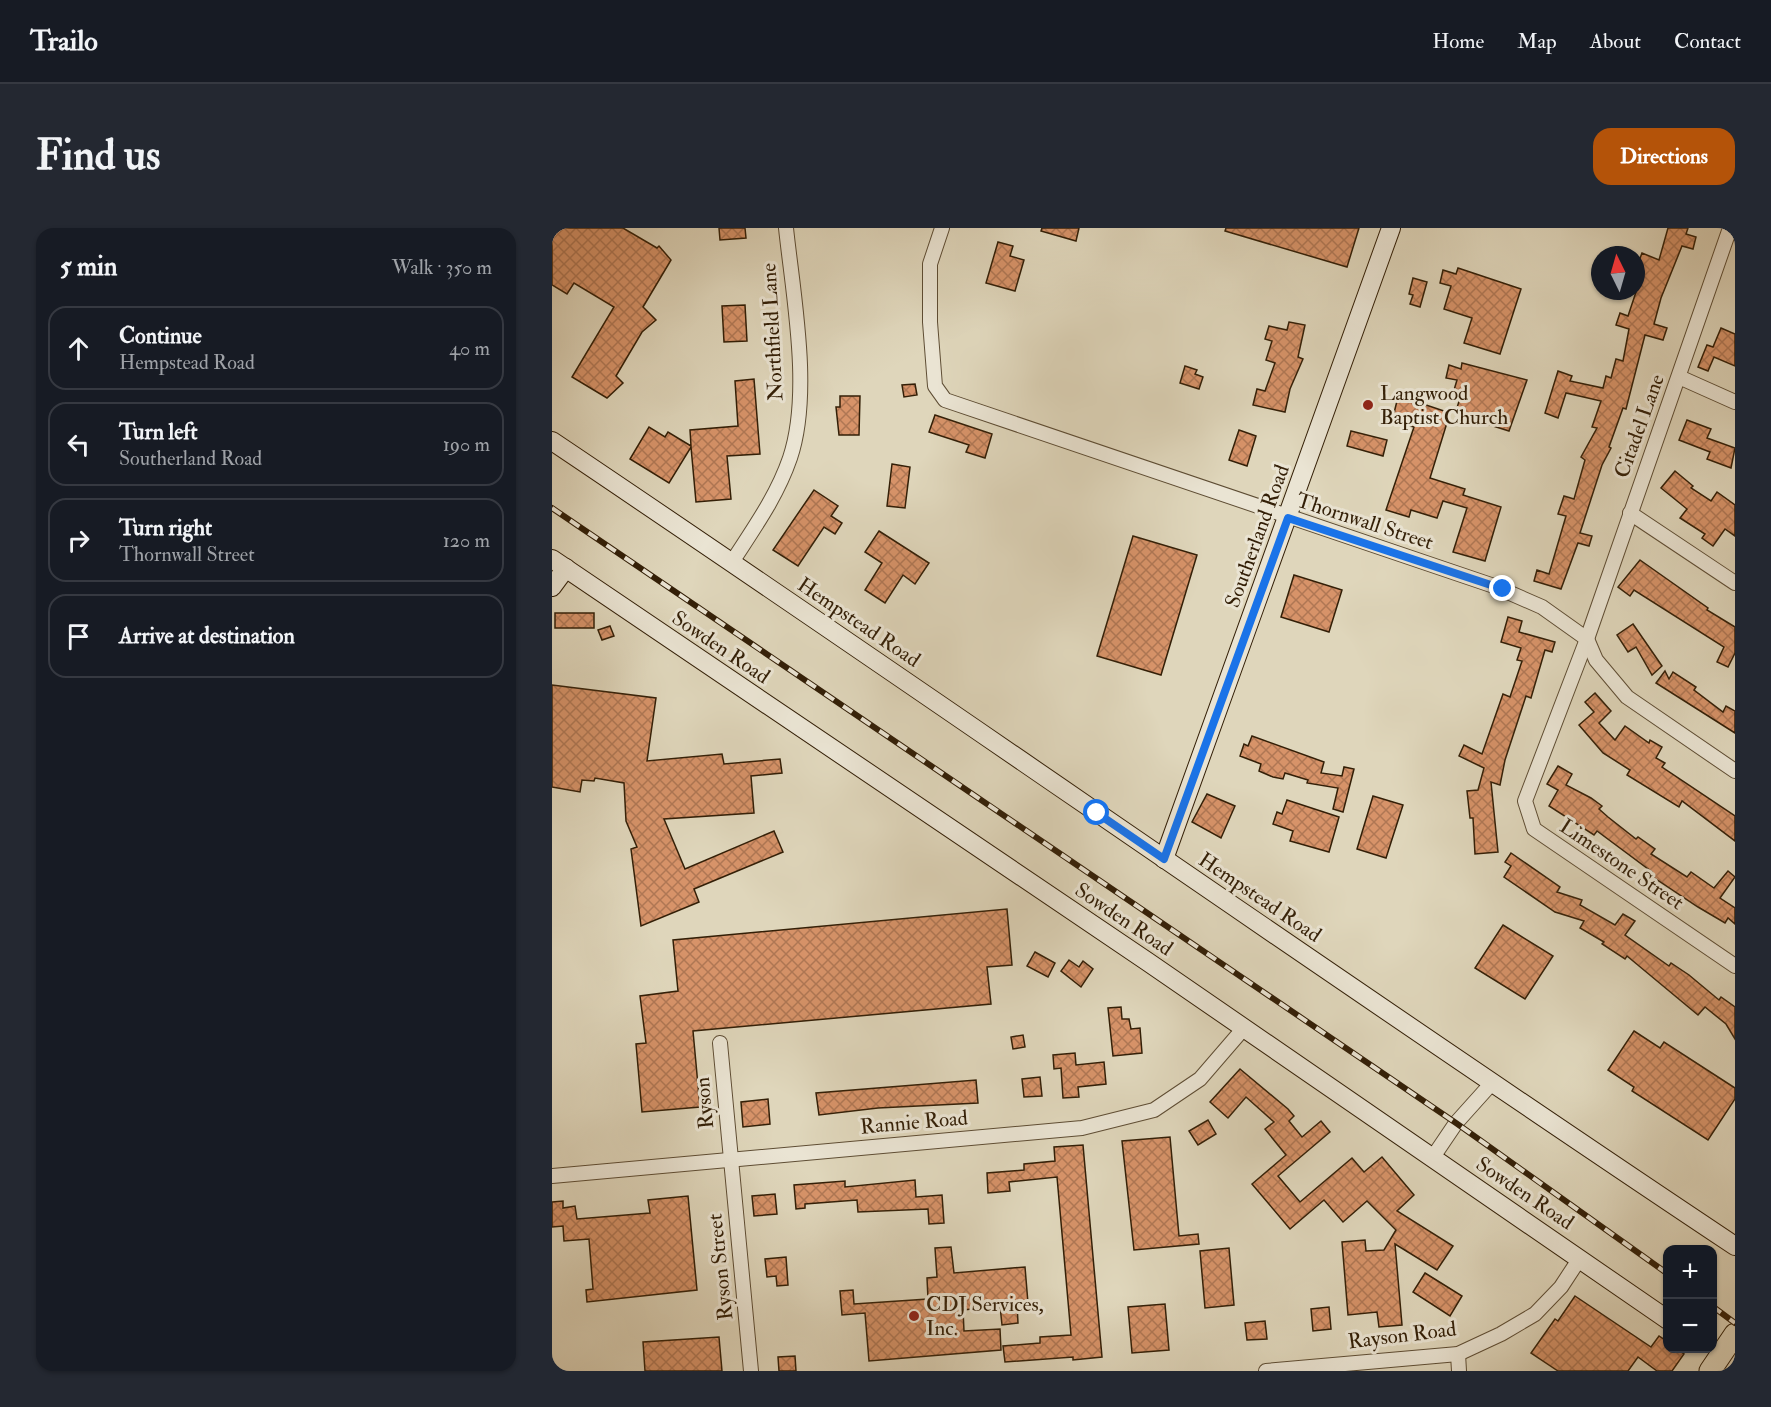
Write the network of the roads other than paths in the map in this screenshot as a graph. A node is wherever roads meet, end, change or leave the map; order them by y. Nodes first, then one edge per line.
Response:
1 (786, 228) edge
2 (942, 228) edge
3 (1390, 228) edge
4 (1730, 228) edge
5 (1679, 377) junction
6 (1735, 402) edge
7 (552, 441) edge
8 (1630, 513) junction
9 (1288, 518) junction
10 (732, 562) junction
11 (559, 563) edge
12 (1735, 584) edge
13 (552, 586) edge
14 (1587, 639) junction
15 (1735, 771) edge
16 (1164, 859) junction
17 (1735, 966) edge
18 (1244, 1028) junction
19 (720, 1043) dead end
20 (1491, 1084) junction
21 (1433, 1157) junction
22 (730, 1159) junction
23 (552, 1176) edge
24 (1735, 1246) edge
25 (1580, 1258) junction
26 (1663, 1316) edge
27 (1735, 1334) edge
28 (1458, 1354) junction
29 (1712, 1359) edge
30 (751, 1371) edge
31 (1266, 1371) edge
32 (1459, 1371) edge

1 - 10 street, Northfield Lane
2 - 9 street, Thornwall Street
3 - 9 street, Southerland Road
4 - 5 street, Citadel Lane
5 - 6 street
5 - 8 street, Citadel Lane
7 - 10 street, Hempstead Road
8 - 12 street
8 - 14 street, Citadel Lane
9 - 14 street, Thornwall Street
9 - 16 street, Southerland Road
10 - 16 street, Hempstead Road
11 - 13 street
11 - 18 street, Sowden Road
14 - 15 street, Thornwall Street
14 - 17 street, Limestone Street
16 - 20 street, Hempstead Road
18 - 21 street, Sowden Road
18 - 22 street, Rannie Road
19 - 22 street, Ryson
20 - 21 street
20 - 24 street, Hempstead Road
21 - 25 street, Sowden Road
22 - 23 street, Rannie Road
22 - 30 street, Ryson Street
25 - 26 street, Sowden Road
25 - 28 street, Rayson Road
27 - 29 main road
28 - 31 street, Rayson Road
28 - 32 street

